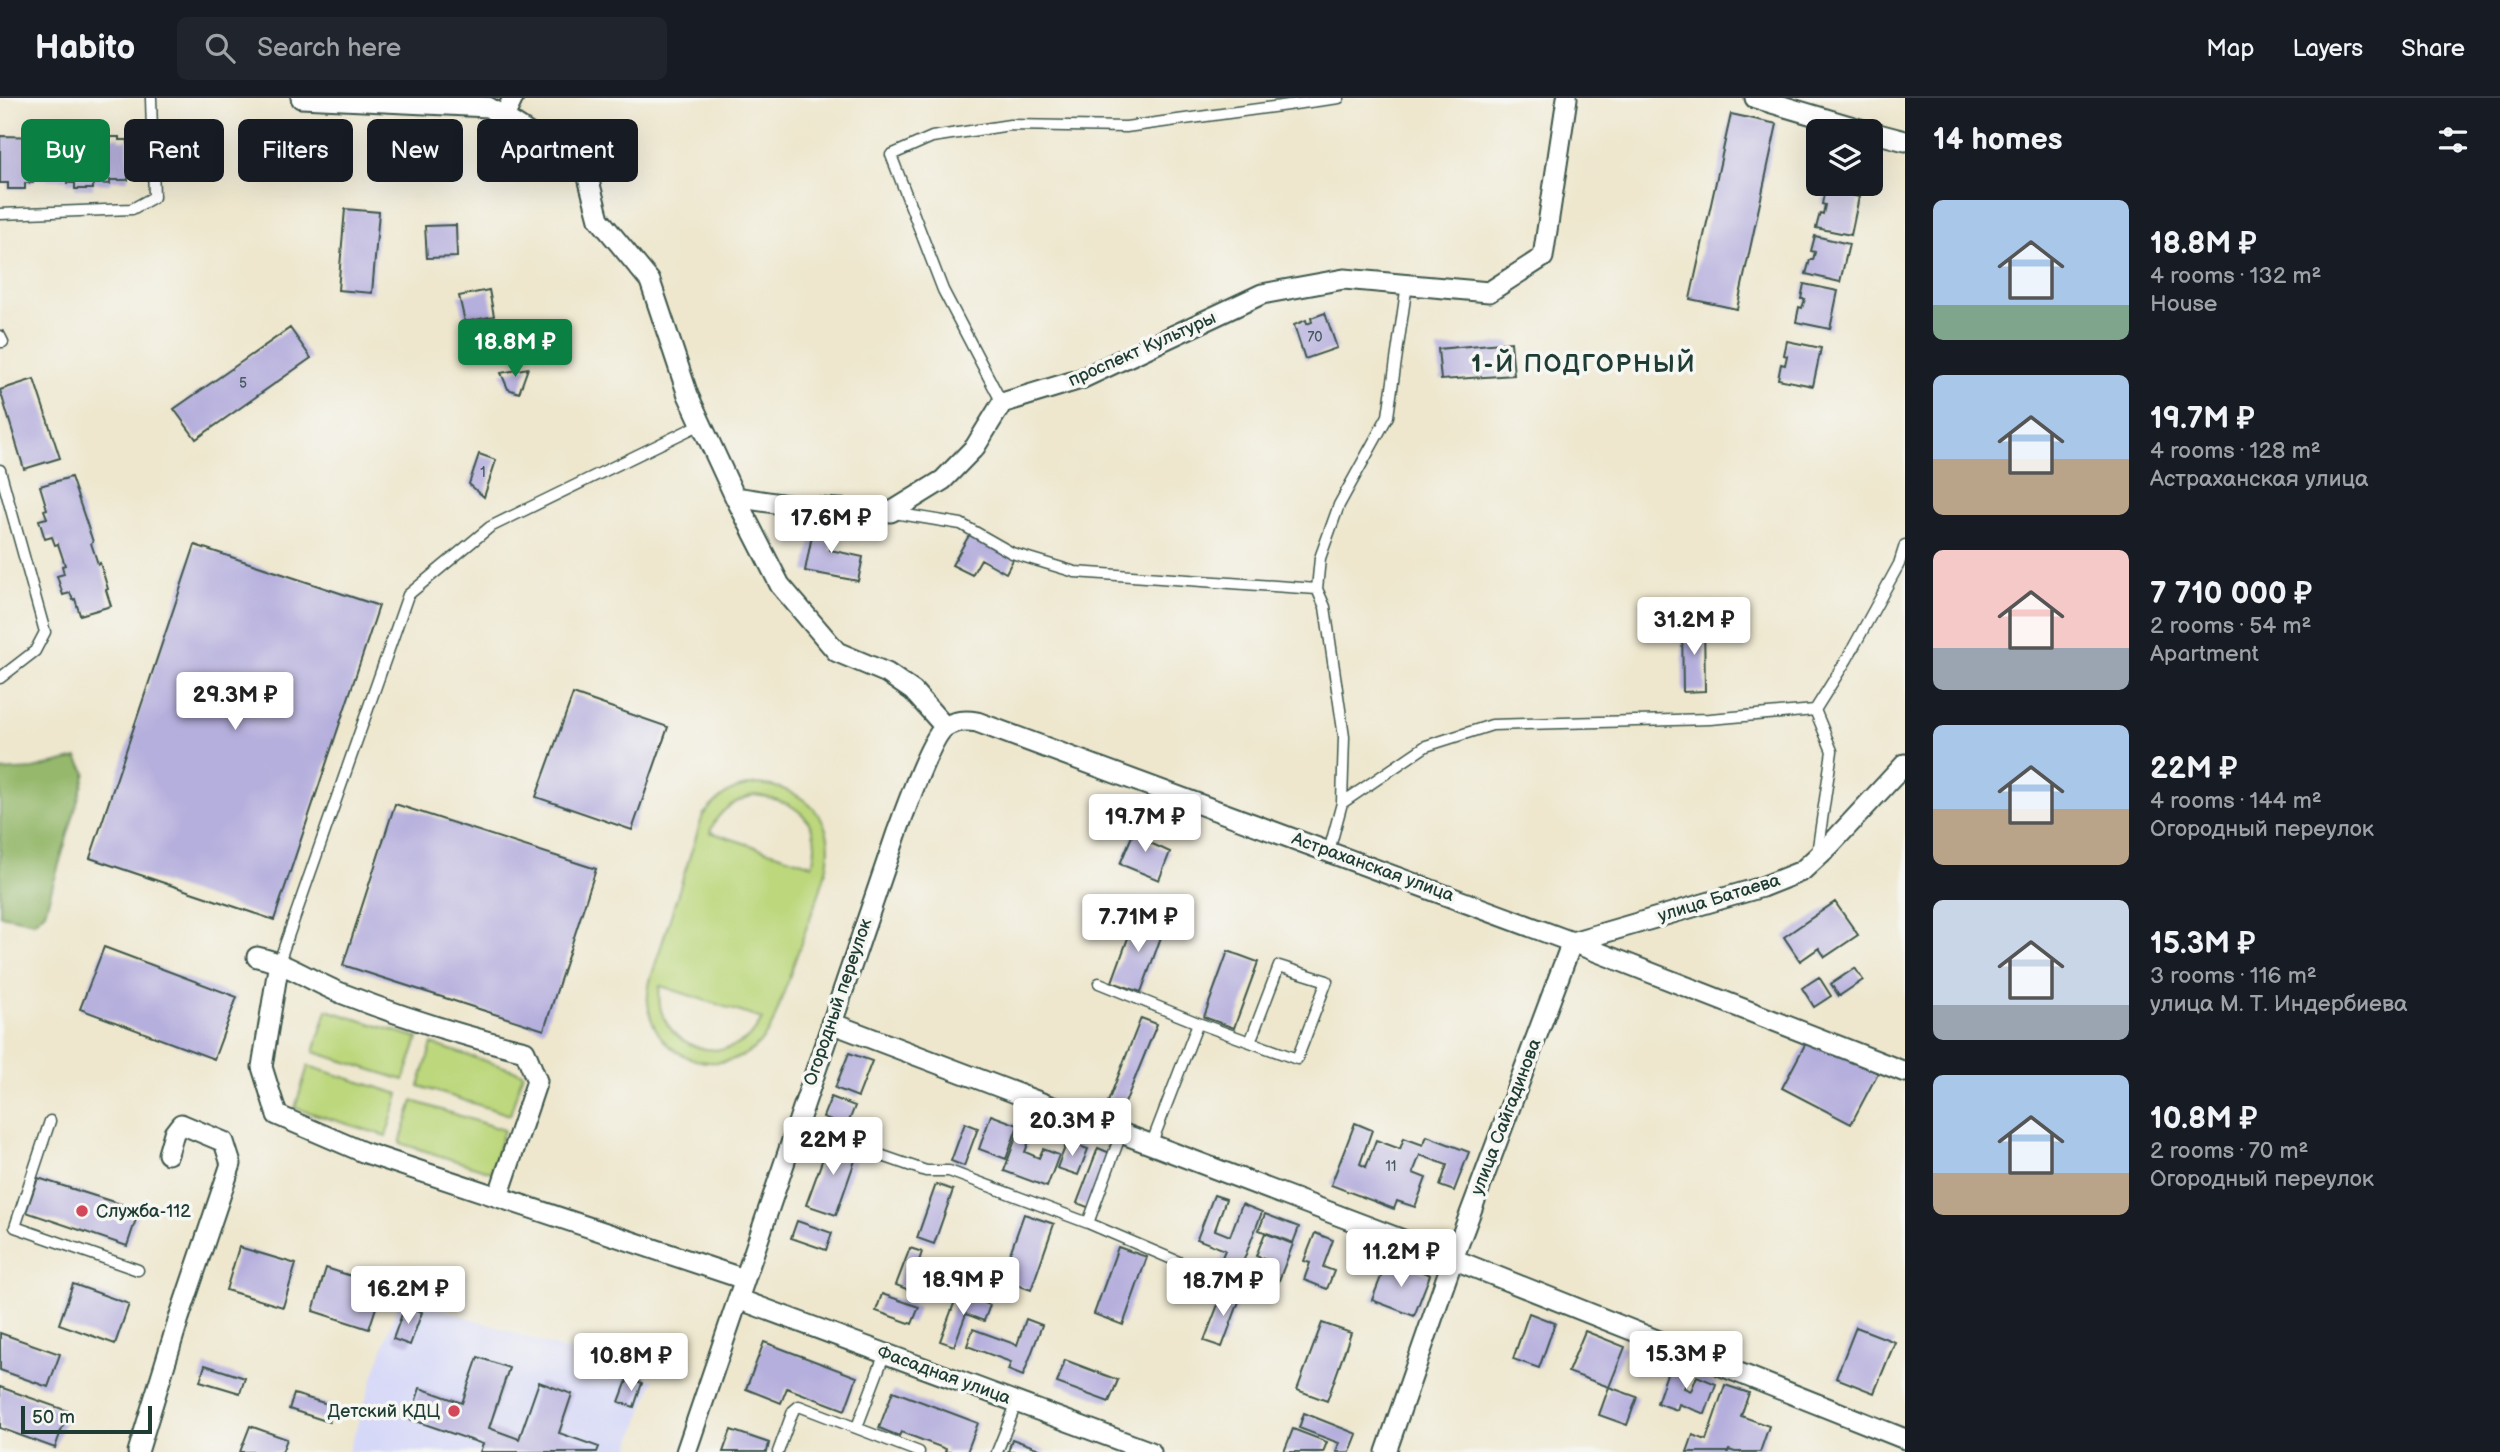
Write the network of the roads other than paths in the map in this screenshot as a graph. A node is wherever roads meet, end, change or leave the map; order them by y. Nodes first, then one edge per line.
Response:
1 (151, 98) edge
2 (301, 98) edge
3 (513, 98) edge
4 (1339, 98) edge
5 (1567, 98) edge
6 (1755, 98) edge
7 (505, 108) edge
8 (1825, 119) edge
9 (1883, 136) edge
10 (1905, 141) edge
11 (0, 214) edge
12 (1407, 284) junction
13 (0, 336) edge
14 (0, 342) edge
15 (1002, 402) junction
16 (701, 424) junction
17 (0, 470) edge
18 (736, 497) junction
19 (891, 512) junction
20 (1905, 545) edge
21 (1317, 589) junction
22 (0, 678) edge
23 (1815, 710) junction
24 (945, 727) junction
25 (1905, 764) edge
26 (1342, 803) junction
27 (1329, 851) junction
28 (1816, 858) junction
29 (1573, 942) junction
30 (257, 957) dead end
31 (279, 962) junction
32 (1099, 983) dead end
33 (1198, 1023) junction
34 (831, 1024) junction
35 (1250, 1042) junction
36 (1905, 1072) edge
37 (50, 1121) dead end
38 (796, 1126) junction
39 (1121, 1134) junction
40 (1151, 1145) junction
41 (168, 1154) dead end
42 (498, 1198) junction
43 (1088, 1223) junction
44 (1453, 1259) junction
45 (138, 1269) dead end
46 (744, 1279) junction
47 (1249, 1292) dead end
48 (738, 1298) junction
49 (885, 1353) junction
50 (1017, 1402) junction
51 (857, 1427) junction
52 (1905, 1441) edge
53 (138, 1452) edge
54 (686, 1452) edge
55 (778, 1452) edge
56 (919, 1452) edge
57 (997, 1452) edge
58 (1150, 1452) edge
59 (1386, 1452) edge
60 (1901, 1452) edge

1 - 11 lane
2 - 7 street
3 - 7 street
4 - 15 lane
5 - 12 street, проспект Культуры
6 - 8 street
7 - 16 street
9 - 10 street
12 - 15 street, проспект Культуры
12 - 21 lane
13 - 14 lane
15 - 19 street
16 - 18 street
16 - 31 lane
17 - 22 lane
18 - 19 street
18 - 24 street
19 - 21 lane
20 - 23 lane
21 - 26 lane
23 - 26 lane
23 - 28 lane
24 - 27 street, Астраханская улица
24 - 34 street, Огородный переулок
25 - 28 street, улица Батаева
26 - 27 lane
27 - 29 street, Астраханская улица
28 - 29 street, улица Батаева
29 - 36 street, Астраханская улица
29 - 44 street, улица Сайгадинова
30 - 31 street
31 - 42 street
31 - 42 street
32 - 33 lane
33 - 35 lane
33 - 40 lane
34 - 38 street, Огородный переулок
34 - 39 street
35 - 35 lane
37 - 45 lane
38 - 43 lane
38 - 46 street, Огородный переулок
39 - 40 street
39 - 43 lane
40 - 44 street
41 - 53 street
42 - 46 street
43 - 47 lane
44 - 52 street
44 - 59 street, улица Сайгадинова
46 - 48 street, Огородный переулок
48 - 49 street, Фасадная улица
48 - 54 street, Огородный переулок
49 - 50 street, Фасадная улица
49 - 51 lane
50 - 57 lane
50 - 58 street, Фасадная улица
51 - 55 lane
51 - 56 lane
52 - 60 street

